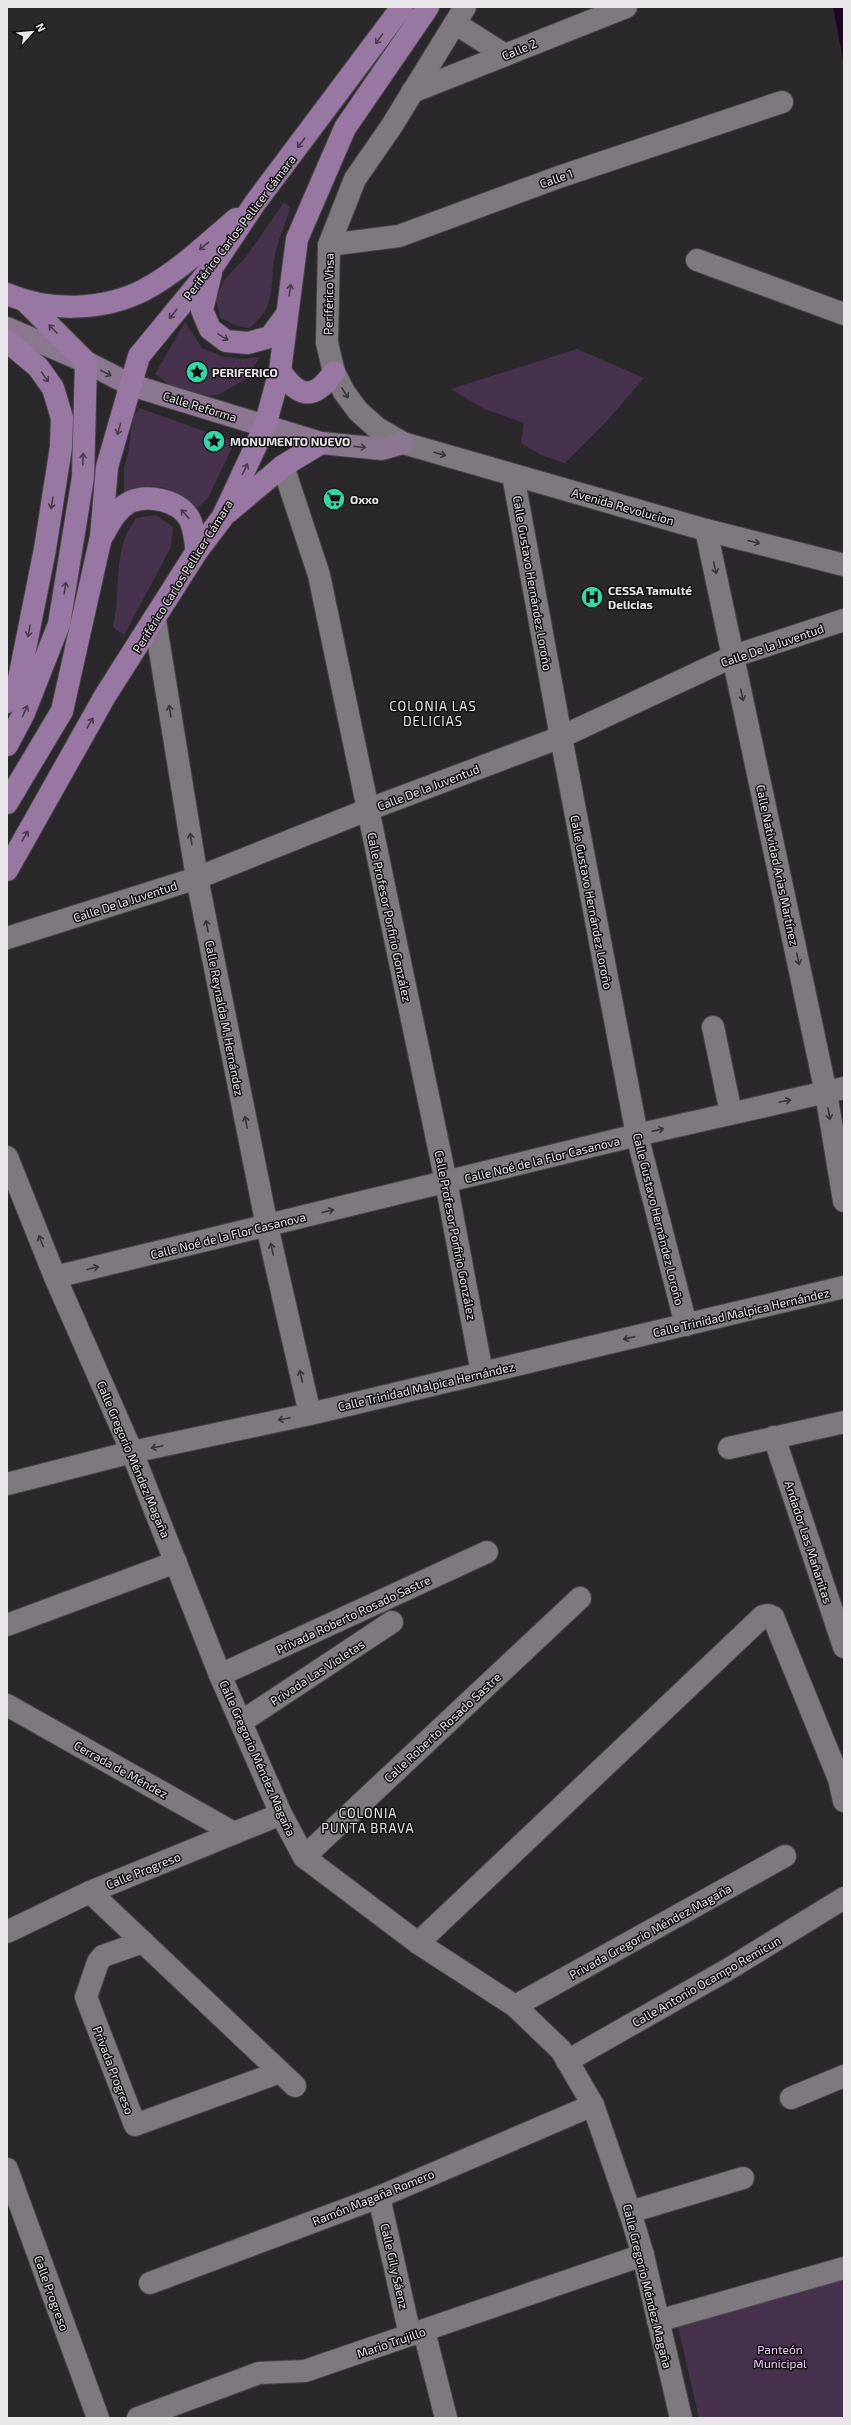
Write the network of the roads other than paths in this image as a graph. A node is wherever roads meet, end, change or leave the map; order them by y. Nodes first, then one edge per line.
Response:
1 (402, 7) edge
2 (626, 7) edge
3 (428, 9) edge
4 (460, 15) edge
5 (505, 54) junction
6 (412, 92) junction
7 (782, 102) dead end
8 (256, 203) junction
9 (329, 245) junction
10 (697, 260) dead end
11 (213, 266) junction
12 (16, 298) edge
13 (287, 314) junction
14 (844, 314) edge
15 (7, 328) edge
16 (7, 341) edge
17 (86, 362) junction
18 (280, 371) junction
19 (334, 372) junction
20 (131, 386) junction
21 (265, 426) junction
22 (321, 443) junction
23 (403, 443) junction
24 (283, 466) junction
25 (513, 475) junction
26 (222, 518) junction
27 (706, 530) junction
28 (102, 537) junction
29 (197, 551) junction
30 (844, 564) edge
31 (155, 620) junction
32 (844, 620) edge
33 (734, 656) junction
34 (7, 702) edge
35 (560, 736) junction
36 (7, 745) edge
37 (7, 803) edge
38 (367, 810) junction
39 (7, 870) edge
40 (197, 878) junction
41 (7, 938) edge
42 (713, 1027) dead end
43 (835, 1091) edge
44 (731, 1113) junction
45 (637, 1135) junction
46 (7, 1157) edge
47 (446, 1182) junction
48 (844, 1201) edge
49 (267, 1226) junction
50 (55, 1277) junction
51 (844, 1287) edge
52 (686, 1325) junction
53 (482, 1372) junction
54 (310, 1414) junction
55 (844, 1422) edge
56 (774, 1437) junction
57 (729, 1448) dead end
58 (132, 1452) junction
59 (7, 1484) edge
60 (486, 1552) dead end
61 (176, 1562) junction
62 (580, 1598) dead end
63 (392, 1622) dead end
64 (7, 1625) edge
65 (844, 1647) edge
66 (220, 1675) junction
67 (7, 1705) edge
68 (241, 1722) junction
69 (841, 1779) edge
70 (844, 1801) edge
71 (281, 1814) junction
72 (234, 1833) junction
73 (785, 1856) dead end
74 (304, 1857) junction
75 (90, 1892) junction
76 (844, 1898) edge
77 (7, 1932) edge
78 (143, 1942) junction
79 (418, 1943) junction
80 (515, 2006) junction
81 (567, 2061) junction
82 (844, 2076) edge
83 (791, 2098) dead end
84 (593, 2105) junction
85 (7, 2169) edge
86 (743, 2178) dead end
87 (379, 2197) junction
88 (630, 2212) junction
89 (643, 2255) junction
90 (844, 2268) edge
91 (150, 2283) dead end
92 (658, 2321) junction
93 (417, 2333) junction
94 (98, 2418) edge
95 (138, 2418) edge
96 (446, 2418) edge
97 (681, 2418) edge

1 -> 8 main road, Periférico Carlos Pellicer Cámara
2 - 5 street, Calle 2
13 -> 3 main road, Periférico Carlos Pellicer Cámara
4 - 5 street
4 - 6 street, Periférico Vhsa
5 - 6 street, Calle 2
6 - 9 street, Periférico Vhsa
7 - 9 street, Calle 1
8 - 11 main road, Periférico Carlos Pellicer Cámara
8 -> 12 main road
9 - 19 street, Periférico Vhsa
10 - 14 street
11 -> 13 main road
11 -> 20 main road, Periférico Carlos Pellicer Cámara
17 -> 12 main road
13 - 18 main road, Periférico Carlos Pellicer Cámara
15 - 17 main road, Calle Reforma
16 -> 34 main road
17 -> 20 main road, Calle Reforma
36 -> 17 main road
18 - 19 main road
18 - 21 main road, Periférico Carlos Pellicer Cámara
19 -> 23 street, Periférico Vhsa
20 - 21 main road, Calle Reforma
20 -> 28 main road, Periférico Carlos Pellicer Cámara
21 - 22 main road, Calle Reforma
26 -> 21 main road, Periférico Carlos Pellicer Cámara
22 -> 23 main road, Calle Reforma
22 - 24 main road
23 -> 25 street, Avenida Revolucion
24 - 26 main road
24 - 38 street, Calle Profesor Porfirio González
25 - 27 street, Avenida Revolucion
25 - 35 street, Calle Gustavo Hernández Loroño
26 - 29 main road, Periférico Carlos Pellicer Cámara
27 -> 30 street, Avenida Revolucion
27 -> 33 street, Calle Natividad Arias Martínez
29 -> 28 main road
28 - 37 main road, Periférico Carlos Pellicer Cámara
29 - 31 main road, Periférico Carlos Pellicer Cámara
39 -> 31 main road, Periférico Carlos Pellicer Cámara
40 -> 31 street, Calle Reynalda M. Hernández
32 - 33 street, Calle De la Juventud
33 - 35 street, Calle De la Juventud
33 -> 43 street, Calle Natividad Arias Martínez
35 - 38 street, Calle De la Juventud
35 - 45 street, Calle Gustavo Hernández Loroño
38 - 40 street, Calle De la Juventud
38 - 47 street, Calle Profesor Porfirio González
40 - 41 street, Calle De la Juventud
49 -> 40 street, Calle Reynalda M. Hernández
42 - 44 street
44 -> 43 street, Calle Noé de la Flor Casanova
43 -> 48 street, Calle Natividad Arias Martínez
45 -> 44 street, Calle Noé de la Flor Casanova
45 - 47 street, Calle Noé de la Flor Casanova
45 - 52 street, Calle Gustavo Hernández Loroño
50 -> 46 street, Calle Gregorio Méndez Magaña
49 -> 47 street, Calle Noé de la Flor Casanova
47 - 53 street, Calle Profesor Porfirio González
50 -> 49 street, Calle Noé de la Flor Casanova
54 -> 49 street, Calle Reynalda M. Hernández
50 - 58 street, Calle Gregorio Méndez Magaña
51 - 52 street, Calle Trinidad Malpica Hernández
52 -> 53 street, Calle Trinidad Malpica Hernández
53 - 54 street, Calle Trinidad Malpica Hernández
54 -> 58 street, Calle Trinidad Malpica Hernández
55 - 56 street
56 - 57 street
56 - 65 street, Andador Las Mañanitas
58 - 59 street, Calle Trinidad Malpica Hernández
58 - 61 street, Calle Gregorio Méndez Magaña
60 - 66 street, Privada Roberto Rosado Sastre
61 - 64 street
61 - 66 street, Calle Gregorio Méndez Magaña
62 - 74 street, Calle Roberto Rosado Sastre
63 - 68 street, Privada Las Violetas
66 - 68 street, Calle Gregorio Méndez Magaña
67 - 72 street, Cerrada de Méndez
68 - 71 street, Calle Gregorio Méndez Magaña
69 - 70 street
69 - 79 street
71 - 72 street, Calle Progreso
71 - 74 street, Calle Gregorio Méndez Magaña
72 - 75 street, Calle Progreso
73 - 80 street, Privada Gregorio Méndez Magaña
74 - 79 street, Calle Gregorio Méndez Magaña
75 - 77 street, Calle Progreso
75 - 78 street, Privada Progreso
76 - 81 street, Calle Antonio Ocampo Remicun
78 - 78 street, Privada Progreso
79 - 80 street, Calle Gregorio Méndez Magaña
80 - 81 street, Calle Gregorio Méndez Magaña
81 - 84 street, Calle Gregorio Méndez Magaña
82 - 83 street
84 - 87 street, Ramón Magaña Romero
84 - 88 street, Calle Gregorio Méndez Magaña
85 - 94 street, Calle Progreso
86 - 88 street
87 - 91 street, Ramón Magaña Romero
87 - 93 street, Calle Gil y Sáenz
88 - 89 street, Calle Gregorio Méndez Magaña
89 - 92 street, Calle Gregorio Méndez Magaña
89 - 93 street, Mario Trujillo
90 - 92 street
92 - 97 street, Calle Gregorio Méndez Magaña
93 - 95 street, Mario Trujillo
93 - 96 street, Calle Gil y Sáenz

